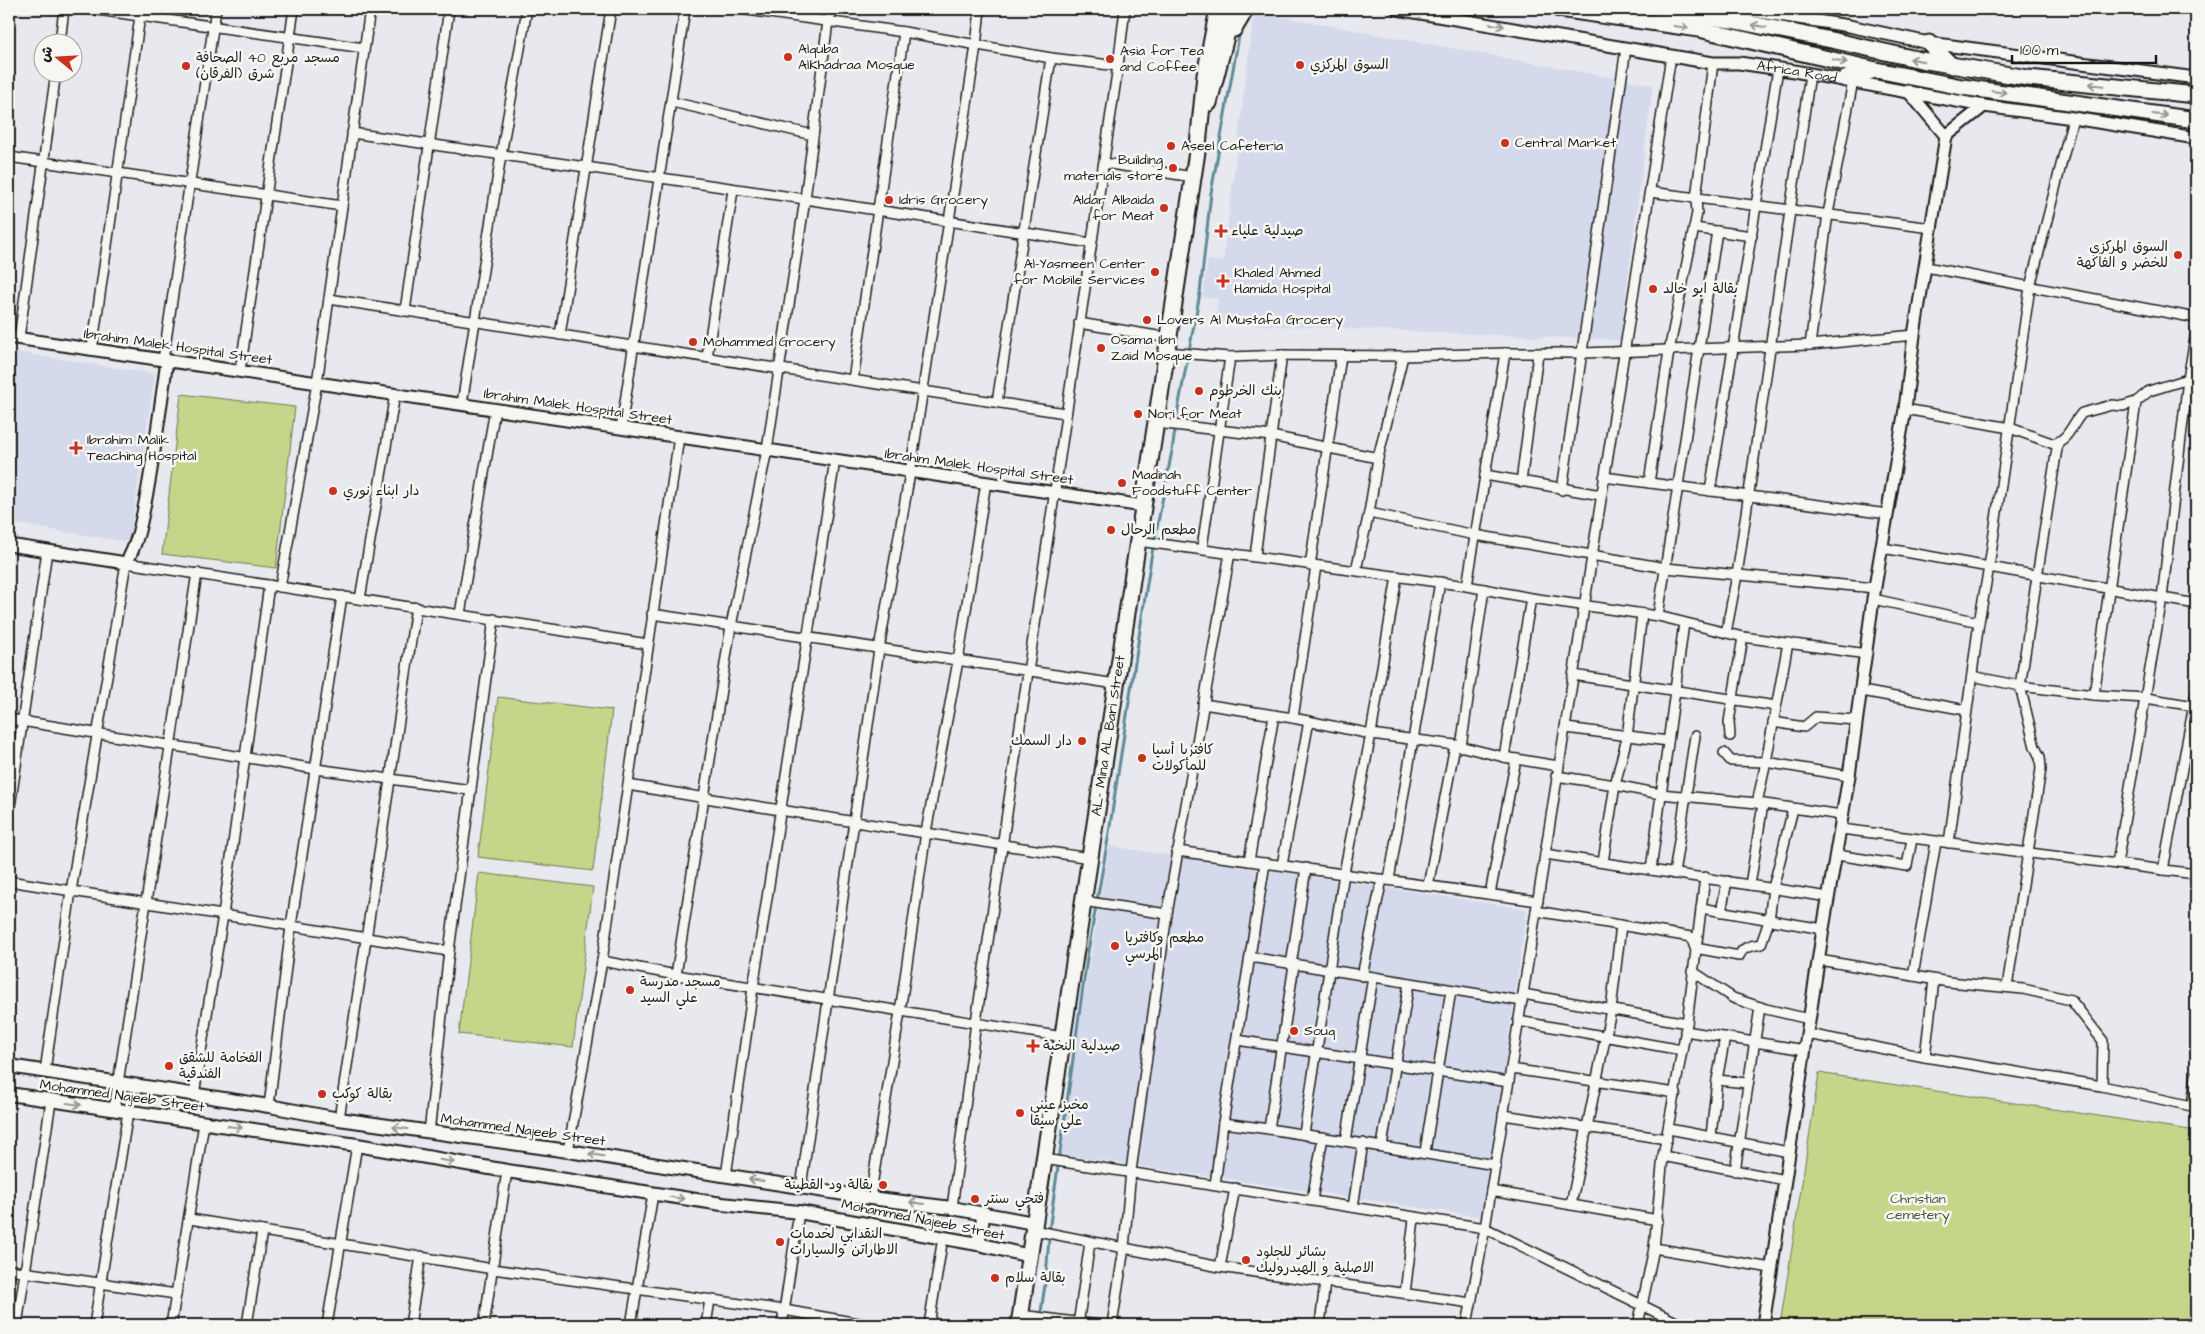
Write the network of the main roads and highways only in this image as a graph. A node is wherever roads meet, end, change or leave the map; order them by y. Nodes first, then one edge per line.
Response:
1 (1209, 9) edge
2 (1218, 9) edge
3 (1559, 9) edge
4 (1659, 9) edge
5 (1240, 11) edge
6 (1929, 43) road end
7 (1215, 54) junction
8 (1952, 66) junction
9 (1876, 70) junction
10 (1849, 80) road end
11 (2196, 96) edge
12 (2196, 120) edge
13 (9, 1066) edge
14 (9, 1094) edge
15 (984, 1213) junction
16 (1034, 1226) junction
17 (978, 1244) junction
18 (1030, 1256) junction
19 (1020, 1320) edge

1 - 7 highway
2 - 7 highway
3 -> 9 highway, Africa Road
8 -> 4 highway
5 - 7 highway
6 - 8 highway
7 - 16 highway, AL- Mina AL Bari Street
11 -> 8 highway
9 - 10 highway
9 -> 12 highway, Africa Road
15 -> 13 main road, Mohammed Najeeb Street
14 -> 17 main road, Mohammed Najeeb Street
15 - 16 main road, Mohammed Najeeb Street
15 - 17 main road
16 - 18 highway, AL- Mina AL Bari Street
17 - 18 main road, Mohammed Najeeb Street
18 - 19 highway, AL- Mina AL Bari Street

